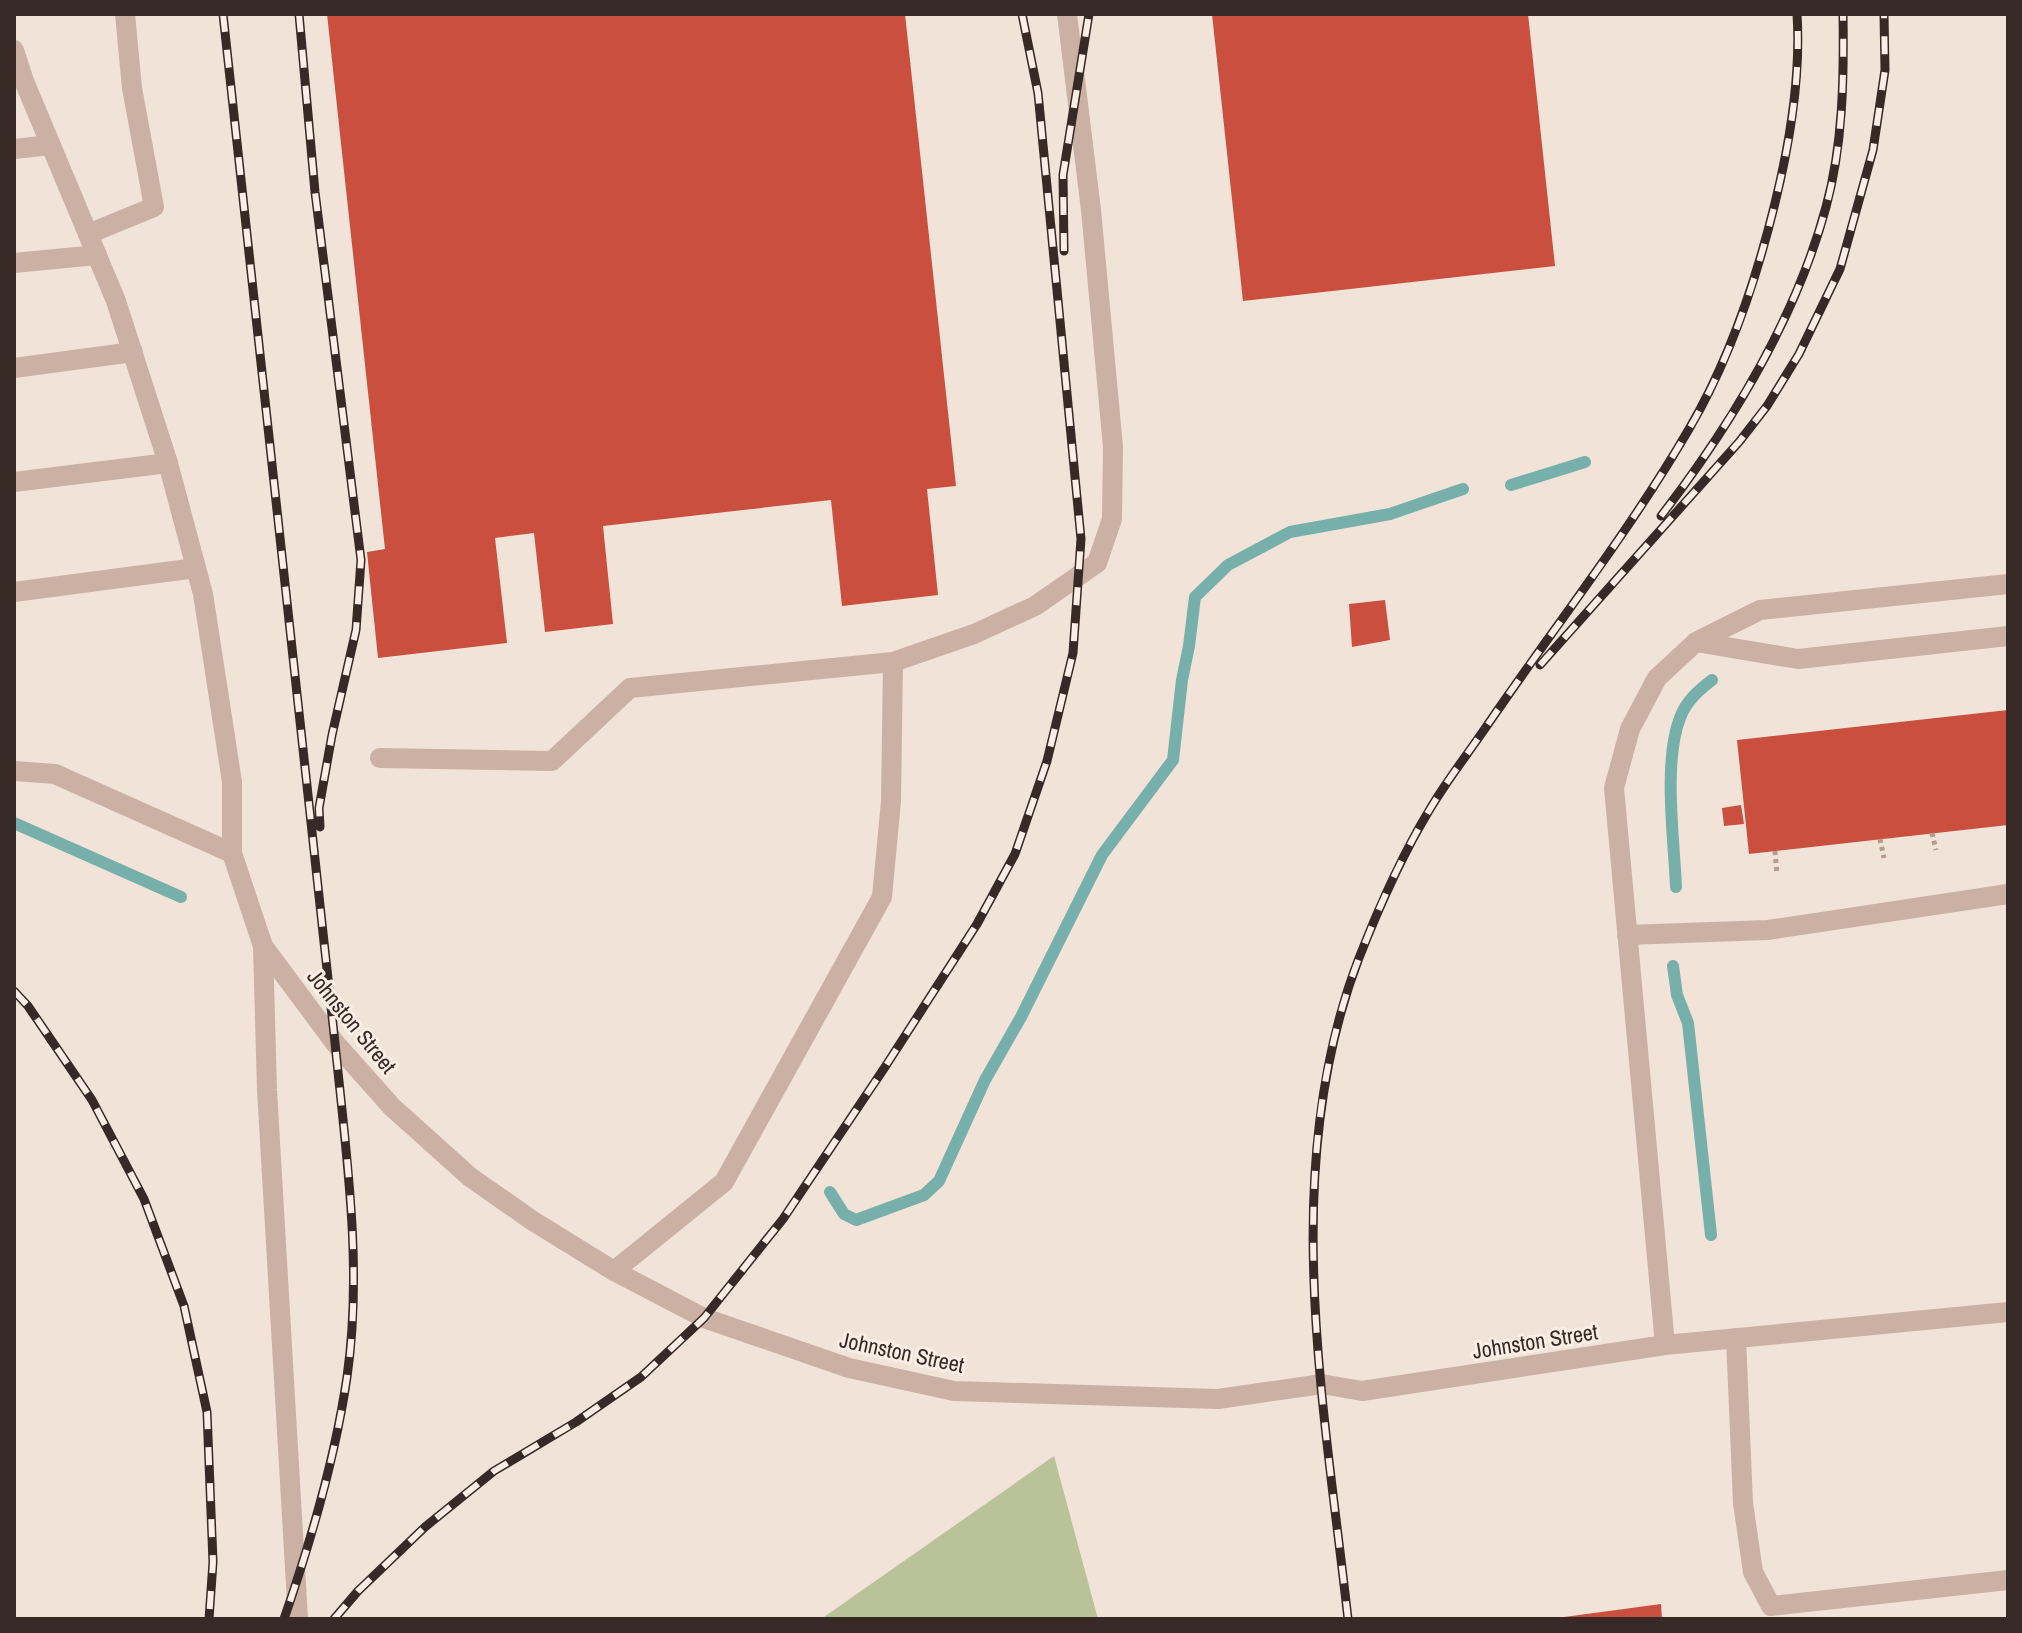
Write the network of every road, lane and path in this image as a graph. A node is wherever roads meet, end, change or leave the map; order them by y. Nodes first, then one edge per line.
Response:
1 (125, 14) edge
2 (1067, 14) edge
3 (14, 50) edge
4 (51, 145) junction
5 (14, 149) edge
6 (88, 234) junction
7 (97, 255) junction
8 (14, 263) edge
9 (133, 352) junction
10 (14, 368) edge
11 (168, 463) junction
12 (14, 482) edge
13 (196, 568) junction
14 (2008, 584) edge
15 (14, 592) edge
16 (2008, 636) edge
17 (1696, 642) junction
18 (893, 662) junction
19 (380, 758) dead end
20 (14, 771) edge
21 (1932, 833) dead end
22 (1880, 839) dead end
23 (1936, 850) dead end
24 (1775, 851) dead end
25 (232, 853) junction
26 (1884, 858) dead end
27 (1777, 875) dead end
28 (2008, 894) edge
29 (1627, 935) junction
30 (263, 946) junction
31 (614, 1271) junction
32 (2008, 1312) edge
33 (1736, 1338) junction
34 (1665, 1345) junction
35 (2008, 1580) edge
36 (298, 1619) edge

1 - 6 street
2 - 18 street
3 - 4 street, Johnston Street
4 - 5 street
4 - 6 street, Johnston Street
6 - 7 street, Johnston Street
7 - 8 street
7 - 9 street, Johnston Street
9 - 10 street
9 - 11 street, Johnston Street
11 - 12 street
11 - 13 street, Johnston Street
13 - 15 street
13 - 25 street, Johnston Street
14 - 17 street
16 - 17 street
17 - 29 street
18 - 19 street
18 - 31 street
20 - 25 street
21 - 23 path
22 - 26 path
24 - 27 path
25 - 30 street, Johnston Street
28 - 29 street
29 - 34 street
30 - 31 street, Johnston Street
30 - 36 street
31 - 34 street, Johnston Street
32 - 33 street, Johnston Street
33 - 34 street, Johnston Street
33 - 35 street

